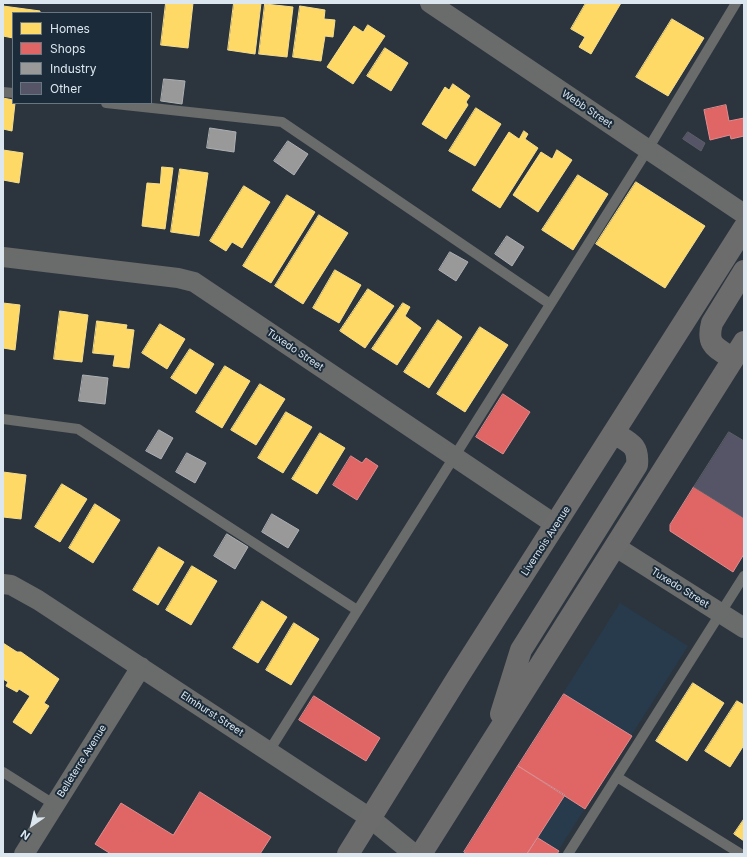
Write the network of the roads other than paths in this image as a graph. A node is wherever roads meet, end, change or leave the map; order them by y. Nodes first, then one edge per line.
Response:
1 (430, 3) edge
2 (736, 3) edge
3 (450, 8) edge
4 (115, 104) edge
5 (648, 149) junction
6 (744, 214) edge
7 (744, 228) edge
8 (3, 257) edge
9 (744, 271) edge
10 (550, 304) junction
11 (738, 350) edge
12 (3, 419) edge
13 (614, 433) junction
14 (453, 456) junction
15 (556, 525) junction
16 (616, 547) junction
17 (744, 576) edge
18 (3, 584) edge
19 (357, 610) junction
20 (720, 613) junction
21 (744, 628) edge
22 (141, 667) junction
23 (493, 740) junction
24 (269, 751) junction
25 (3, 772) edge
26 (617, 777) junction
27 (54, 805) junction
28 (370, 818) junction
29 (24, 854) edge
30 (348, 854) edge
31 (414, 854) edge
32 (421, 854) edge
33 (568, 854) edge
34 (741, 854) edge

1 - 3 street, Webb Street
2 - 5 lane
3 - 5 street, Webb Street
4 - 10 lane
5 - 6 street, Webb Street
5 - 10 lane
7 - 13 main road, Livernois Avenue
8 - 14 street, Tuxedo Street
9 - 11 main road
10 - 14 lane
11 - 16 main road
12 - 19 lane
13 - 15 main road, Livernois Avenue
13 - 23 main road
14 - 15 street, Tuxedo Street
14 - 19 lane
15 - 28 main road, Livernois Avenue
16 - 20 street, Tuxedo Street
16 - 23 main road
17 - 20 lane
18 - 22 street, Elmhurst Street
19 - 24 lane
20 - 21 street, Tuxedo Street
20 - 26 lane
22 - 24 street, Elmhurst Street
22 - 27 street, Belleterre Avenue
23 - 32 main road
24 - 28 street, Elmhurst Street
25 - 27 lane
26 - 33 lane
26 - 34 lane
27 - 29 street, Belleterre Avenue
28 - 30 main road, Livernois Avenue
28 - 31 street, Elmhurst Street

